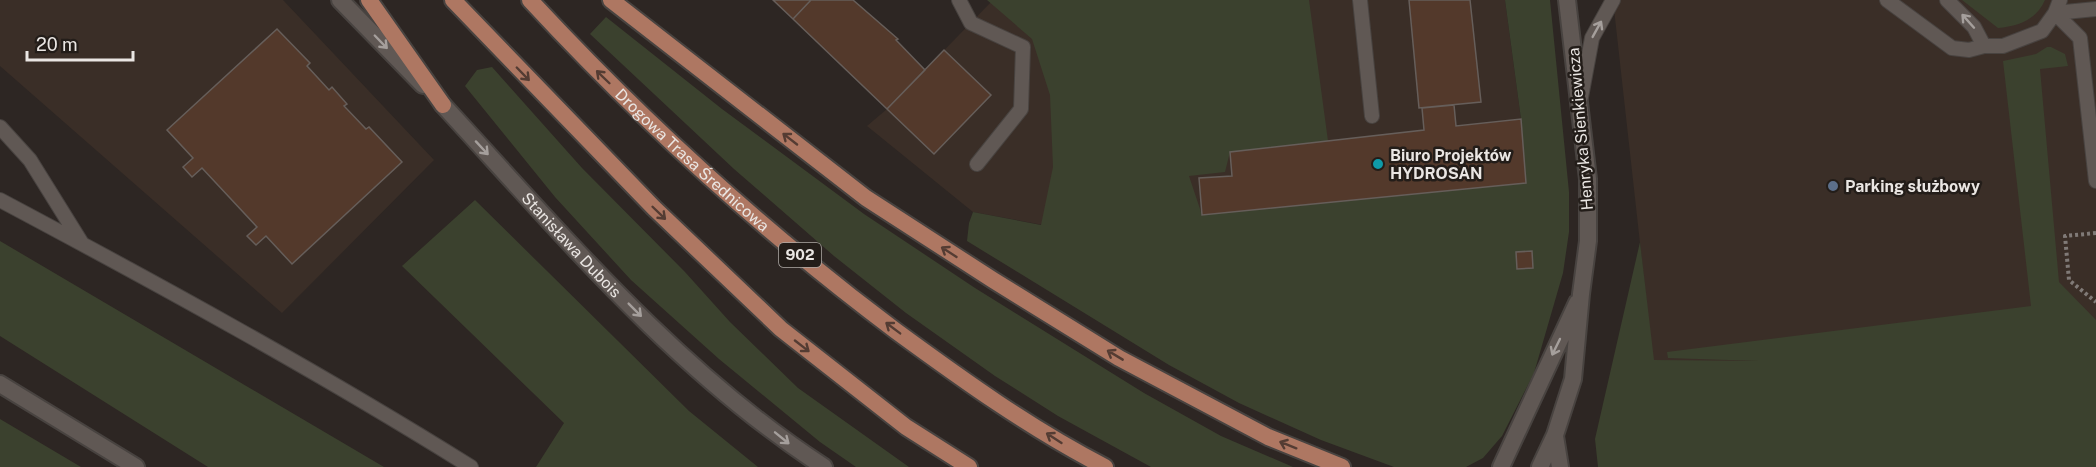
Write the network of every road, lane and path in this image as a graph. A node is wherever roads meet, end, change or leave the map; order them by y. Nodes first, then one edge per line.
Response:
1 (340, 0) edge
2 (369, 0) edge
3 (453, 0) edge
4 (530, 0) edge
5 (611, 0) edge
6 (959, 0) edge
7 (1360, 0) edge
8 (1567, 0) edge
9 (1613, 0) edge
10 (1887, 0) edge
11 (1947, 0) edge
12 (2058, 6) edge
13 (2096, 9) edge
14 (1984, 46) junction
15 (1580, 102) junction
16 (443, 105) junction
17 (1372, 116) dead end
18 (0, 127) edge
19 (977, 164) dead end
20 (2096, 181) edge
21 (0, 200) edge
22 (2096, 233) edge
23 (82, 244) junction
24 (1581, 294) junction
25 (2096, 302) edge
26 (0, 384) edge
27 (1555, 435) junction
28 (136, 467) edge
29 (471, 467) edge
30 (824, 467) edge
31 (969, 467) edge
32 (1105, 467) edge
33 (1342, 467) edge
34 (1501, 467) edge
35 (1540, 467) edge
36 (1560, 467) edge

1 -> 16 street, Stanisława Dubois
2 - 16 main road
3 -> 31 main road
32 -> 4 main road, Drogowa Trasa Średnicowa / 902
33 -> 5 main road
6 - 19 lane
7 - 17 lane
8 - 15 street, Henryka Sienkiewicza
15 -> 9 lane
10 - 14 lane
14 -> 11 lane
12 - 13 lane
12 - 14 lane
12 - 20 lane
15 - 24 street, Henryka Sienkiewicza
16 -> 30 street, Stanisława Dubois
18 - 23 lane
21 - 23 lane
22 - 25 path
23 - 29 lane
24 - 27 street, Henryka Sienkiewicza
24 -> 34 street, Henryka Sienkiewicza
26 - 28 street
27 - 35 street, Henryka Sienkiewicza
27 - 36 street

